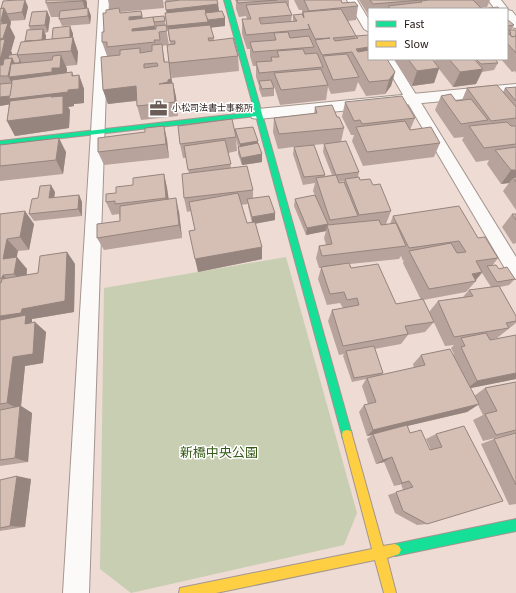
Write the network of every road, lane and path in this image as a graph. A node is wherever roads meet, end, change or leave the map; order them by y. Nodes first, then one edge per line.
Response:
1 (104, 0) edge
2 (227, 0) edge
3 (352, 0) edge
4 (494, 0) edge
5 (501, 8) edge
6 (508, 15) edge
7 (516, 24) edge
8 (368, 26) edge
9 (389, 60) edge
10 (516, 89) edge
11 (412, 98) junction
12 (258, 114) junction
13 (97, 131) junction
14 (0, 143) edge
15 (516, 272) edge
16 (516, 526) edge
17 (379, 552) junction
18 (76, 593) edge
19 (185, 593) edge
20 (390, 593) edge

1 - 13 lane
2 - 12 street
3 - 8 lane
4 - 5 street
6 - 7 street
9 - 11 lane
10 - 11 street
11 - 12 street
11 - 15 lane
12 - 13 street
12 - 17 street
13 - 14 street
13 - 18 lane
16 - 17 street
17 - 19 street
17 - 20 street

